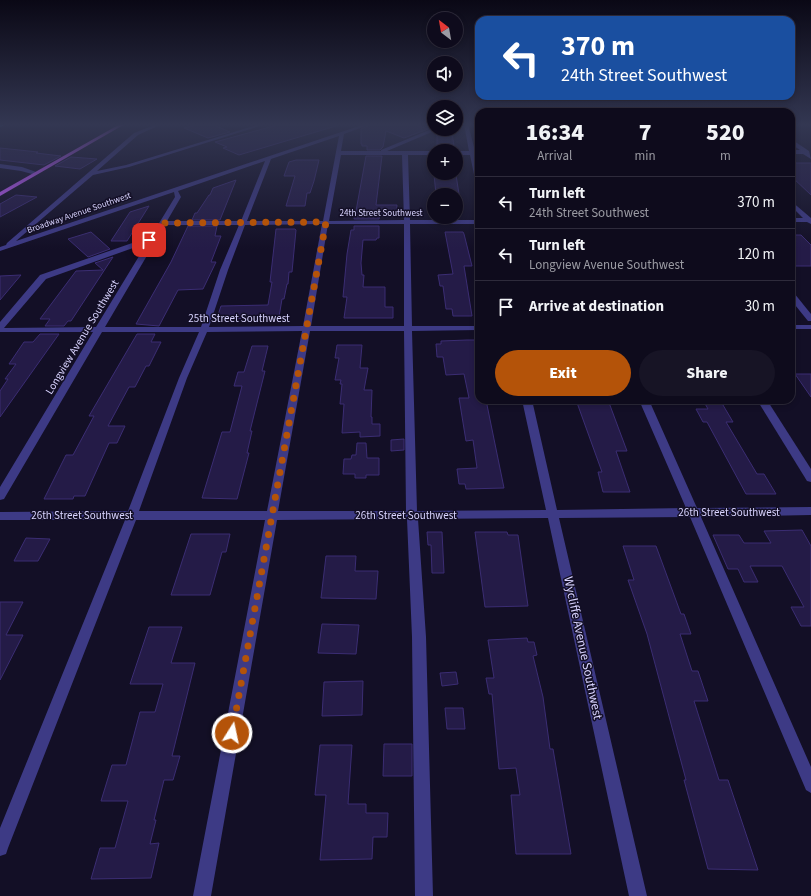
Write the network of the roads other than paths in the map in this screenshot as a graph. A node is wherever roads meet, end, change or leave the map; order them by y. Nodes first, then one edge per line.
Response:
1 (0, 166) edge
2 (49, 166) edge
3 (99, 166) edge
4 (128, 166) edge
5 (247, 166) edge
6 (267, 166) edge
7 (337, 166) edge
8 (405, 166) edge
9 (0, 170) edge
10 (36, 173) junction
11 (91, 173) junction
12 (175, 190) junction
13 (0, 194) edge
14 (795, 207) edge
15 (795, 220) edge
16 (810, 221) edge
17 (244, 222) junction
18 (326, 222) junction
19 (407, 222) junction
20 (475, 222) edge
21 (163, 223) junction
22 (152, 240) junction
23 (2, 249) edge
24 (795, 300) edge
25 (811, 319) edge
26 (0, 327) edge
27 (795, 327) edge
28 (811, 327) edge
29 (475, 328) edge
30 (204, 329) junction
31 (306, 329) junction
32 (409, 329) junction
33 (0, 330) edge
34 (100, 330) junction
35 (528, 404) edge
36 (646, 404) edge
37 (765, 404) edge
38 (811, 478) edge
39 (0, 496) edge
40 (811, 511) edge
41 (694, 512) junction
42 (553, 514) junction
43 (132, 515) junction
44 (272, 515) junction
45 (412, 515) junction
46 (0, 516) edge
47 (811, 785) edge
48 (0, 848) edge
49 (202, 896) edge
50 (424, 896) edge
51 (638, 896) edge

1 - 10 street
2 - 10 main road
3 - 11 street
4 - 11 street
5 - 12 street, Broadway Avenue Southwest
6 - 17 street
7 - 18 street
8 - 19 street
9 - 10 street
10 - 13 main road
11 - 23 street
12 - 21 street, Longview Avenue Southwest
12 - 23 street, Broadway Avenue Southwest
14 - 16 street
15 - 16 street
17 - 18 street, 24th Street Southwest
17 - 21 street, 24th Street Southwest
17 - 30 street
18 - 19 street, 24th Street Southwest
18 - 31 street
19 - 20 street, 24th Street Southwest
19 - 32 street
21 - 22 street, Longview Avenue Southwest
22 - 26 street
22 - 34 street, Longview Avenue Southwest
24 - 25 street
27 - 28 street
29 - 32 street, 25th Street Southwest
30 - 31 street, 25th Street Southwest
30 - 34 street, 25th Street Southwest
30 - 43 street
31 - 32 street, 25th Street Southwest
31 - 44 street
32 - 45 street
33 - 34 street, 25th Street Southwest
34 - 39 street, Longview Avenue Southwest
35 - 42 street, Wycliffe Avenue Southwest
36 - 41 street
37 - 38 street
40 - 41 street, 26th Street Southwest
41 - 42 street, 26th Street Southwest
41 - 47 street
42 - 45 street, 26th Street Southwest
42 - 51 street, Wycliffe Avenue Southwest
43 - 44 street, 26th Street Southwest
43 - 46 street, 26th Street Southwest
43 - 48 street
44 - 45 street, 26th Street Southwest
44 - 49 street
45 - 50 street

